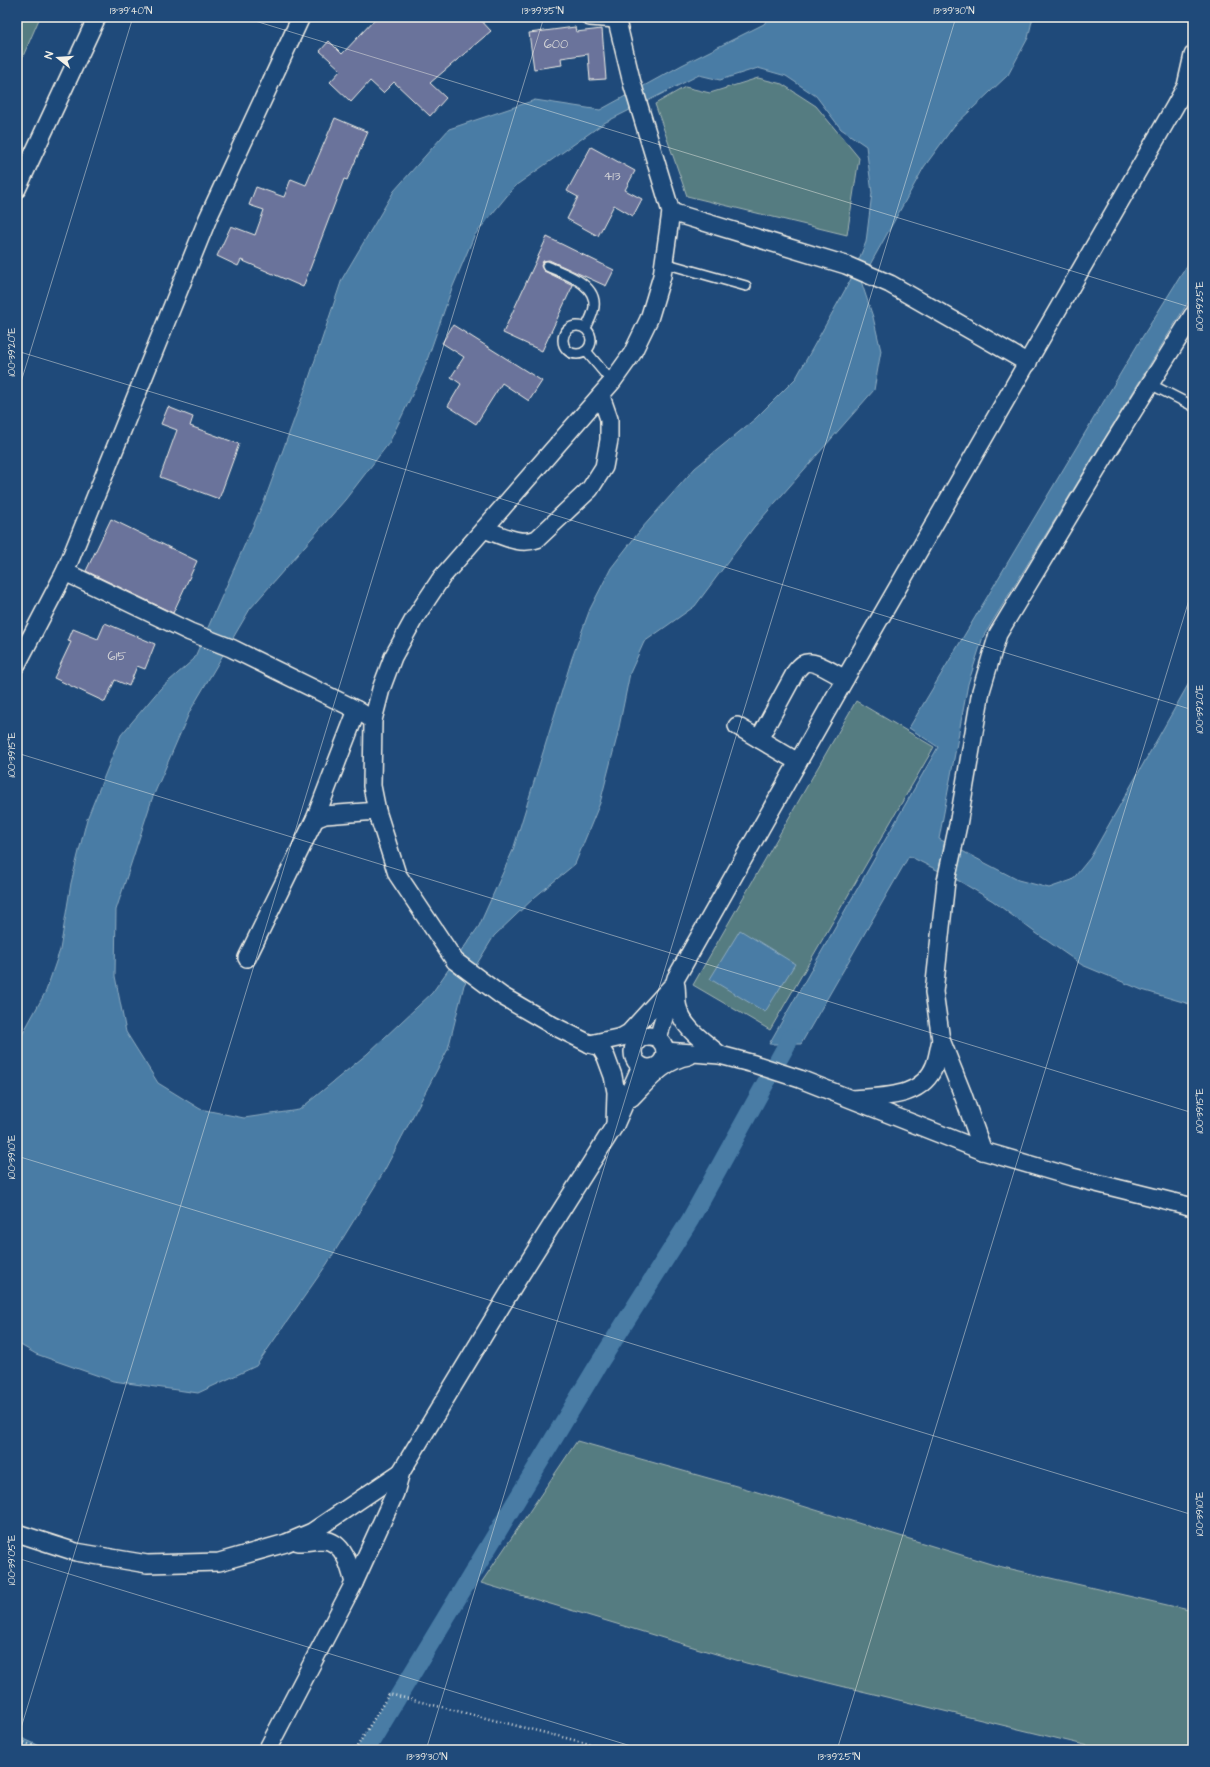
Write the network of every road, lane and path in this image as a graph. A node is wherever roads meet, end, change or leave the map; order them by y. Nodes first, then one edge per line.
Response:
1 (97, 17) edge
2 (301, 17) edge
3 (590, 17) edge
4 (616, 18) edge
5 (1193, 55) edge
6 (1189, 84) edge
7 (17, 189) edge
8 (671, 212) junction
9 (664, 263) junction
10 (547, 266) dead end
11 (746, 286) dead end
12 (1193, 315) edge
13 (586, 328) junction
14 (586, 351) junction
15 (1028, 363) junction
16 (612, 382) junction
17 (1150, 384) junction
18 (601, 396) junction
19 (1193, 406) edge
20 (484, 529) junction
21 (65, 572) junction
22 (17, 664) edge
23 (845, 679) junction
24 (357, 710) junction
25 (373, 720) junction
26 (737, 726) dead end
27 (759, 739) junction
28 (798, 762) junction
29 (377, 811) junction
30 (315, 818) junction
31 (247, 958) dead end
32 (675, 981) junction
33 (941, 1040) junction
34 (662, 1044) junction
35 (595, 1045) junction
36 (715, 1054) junction
37 (638, 1060) junction
38 (849, 1099) junction
39 (624, 1105) junction
40 (615, 1125) junction
41 (983, 1151) junction
42 (1193, 1207) edge
43 (402, 1472) junction
44 (17, 1533) edge
45 (286, 1543) junction
46 (354, 1582) junction
47 (17, 1739) edge
48 (42, 1750) edge
49 (267, 1750) edge
50 (355, 1750) edge
51 (614, 1750) edge

1 - 7 street
2 - 21 street
3 - 4 street
4 - 8 street
5 - 6 street
6 - 15 street
8 - 9 street
8 - 15 street
9 - 11 lane
9 - 16 street
10 - 13 lane
12 - 17 street
13 - 14 lane
13 - 14 lane
14 - 16 lane
15 - 23 street
16 - 18 street
17 - 19 lane
17 - 33 street
18 - 20 street
18 - 20 street
20 - 25 street
21 - 22 street
21 - 24 street
23 - 27 street
23 - 28 street
24 - 25 street
24 - 30 street
25 - 29 street
26 - 27 street
27 - 28 street
28 - 32 street
29 - 30 street
29 - 35 street
30 - 31 street
32 - 34 street
32 - 35 street
32 - 36 street
33 - 38 street
33 - 41 street
34 - 36 street
34 - 37 street
34 - 37 street
35 - 37 street
35 - 40 street
36 - 38 street
36 - 39 street
37 - 39 street
38 - 41 street
39 - 40 street
40 - 43 street
41 - 42 street
43 - 45 street
43 - 46 street
44 - 45 street
45 - 46 street
46 - 49 street
47 - 48 path
50 - 51 path

